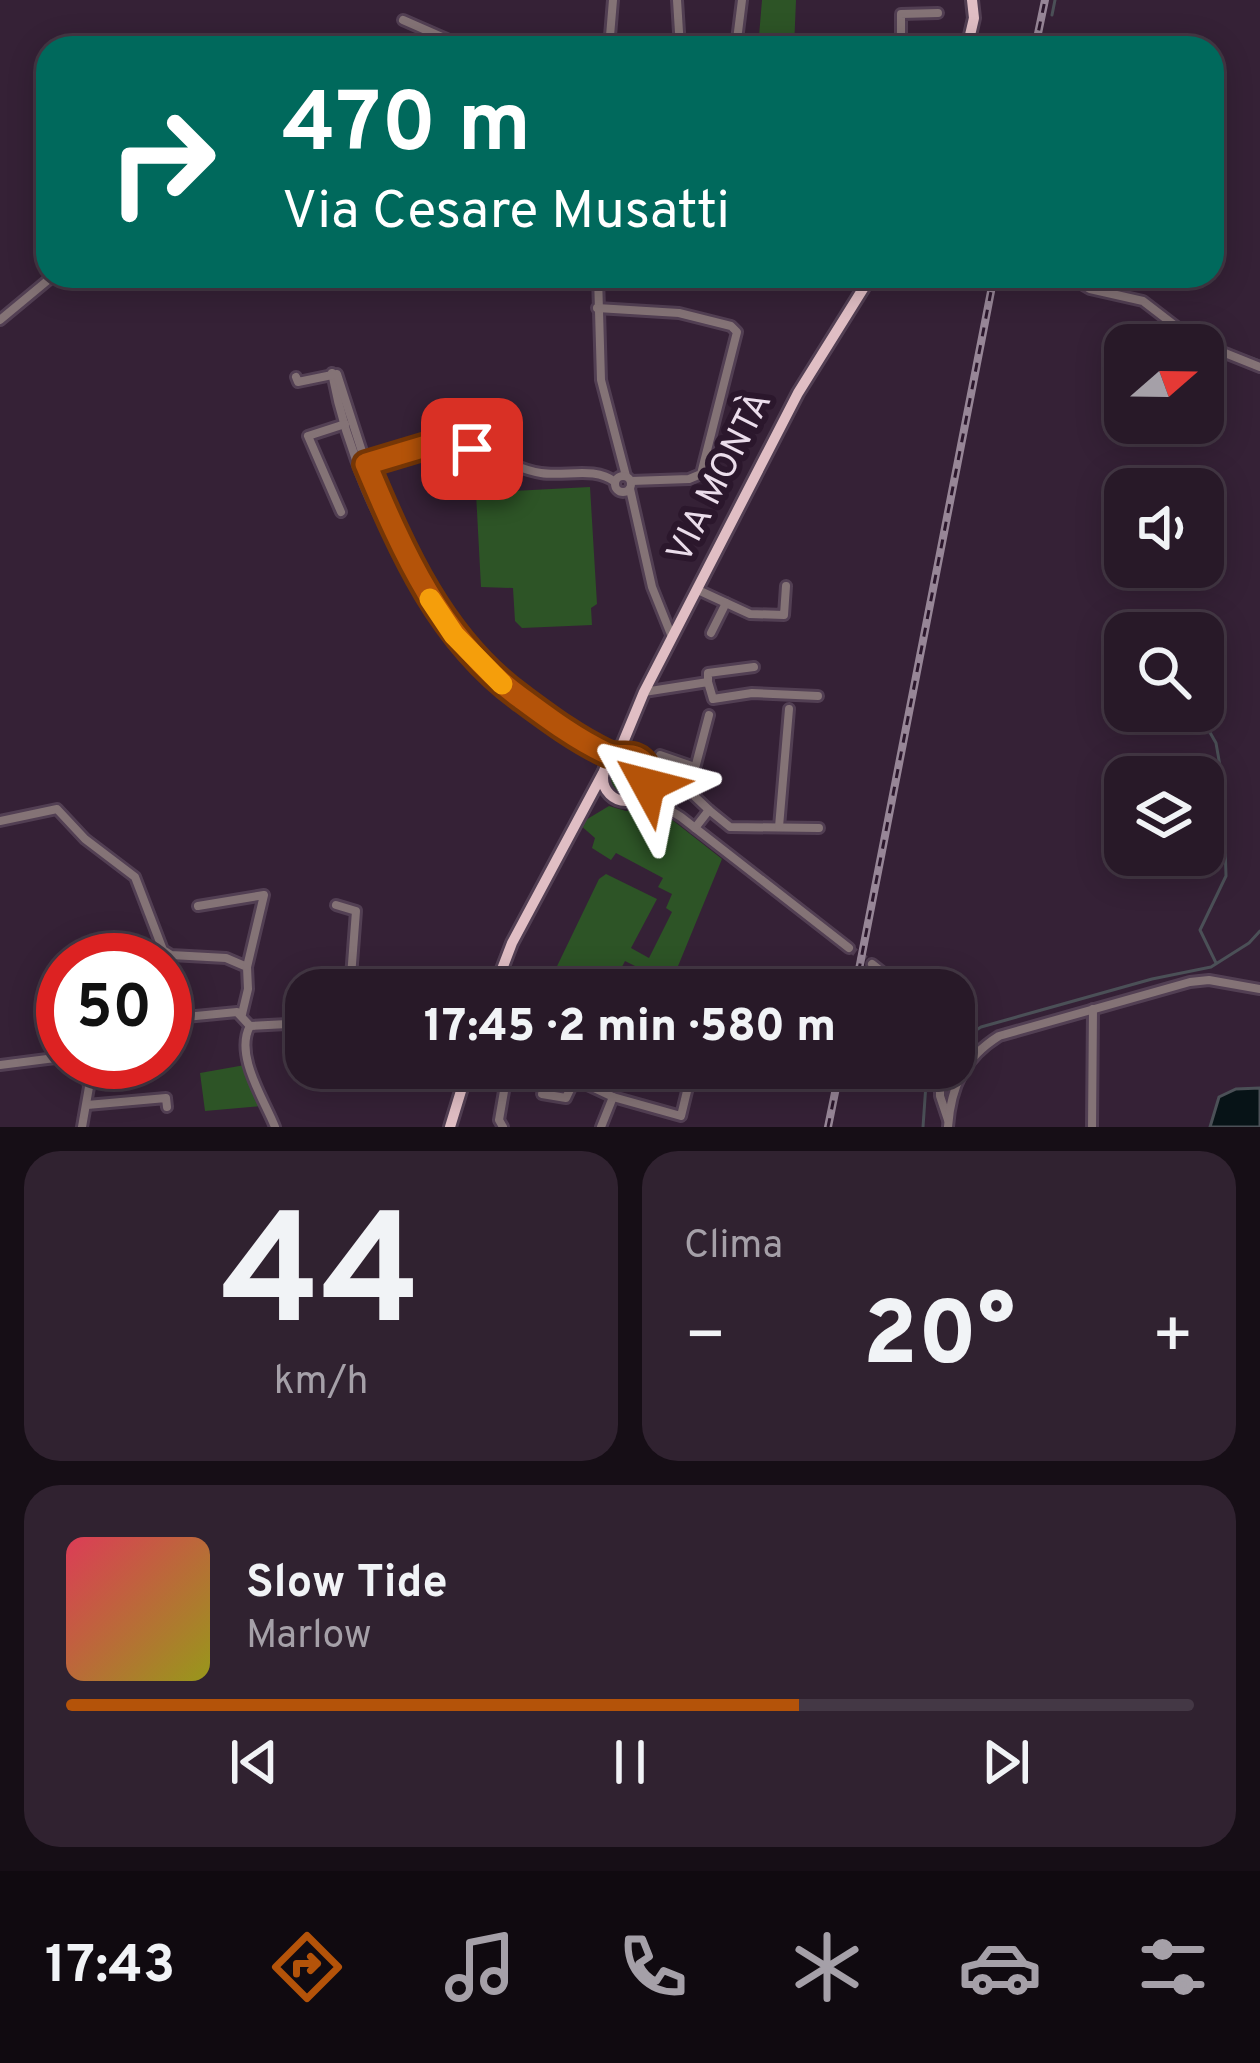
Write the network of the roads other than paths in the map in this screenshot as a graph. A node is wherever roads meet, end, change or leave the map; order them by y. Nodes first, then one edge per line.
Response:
1 (613, 0) edge
2 (677, 0) edge
3 (742, 0) edge
4 (972, 0) edge
5 (938, 13) dead end
6 (403, 20) dead end
7 (440, 36) edge
8 (610, 36) edge
9 (679, 36) edge
10 (738, 36) edge
11 (901, 36) edge
12 (970, 36) edge
13 (39, 288) edge
14 (598, 288) edge
15 (864, 288) edge
16 (1088, 288) edge
17 (597, 308) junction
18 (0, 320) edge
19 (1260, 367) edge
20 (333, 373) junction
21 (296, 376) dead end
22 (350, 427) junction
23 (355, 452) junction
24 (366, 464) junction
25 (625, 485) junction
26 (369, 488) junction
27 (341, 512) dead end
28 (404, 554) junction
29 (786, 586) dead end
30 (698, 590) junction
31 (726, 603) junction
32 (711, 634) dead end
33 (672, 637) junction
34 (754, 667) dead end
35 (708, 682) junction
36 (644, 692) junction
37 (818, 696) dead end
38 (789, 709) dead end
39 (634, 713) junction
40 (709, 715) dead end
41 (660, 755) dead end
42 (640, 759) junction
43 (610, 763) junction
44 (692, 766) junction
45 (649, 780) junction
46 (615, 798) junction
47 (634, 800) junction
48 (709, 810) junction
49 (681, 817) junction
50 (577, 819) junction
51 (0, 821) edge
52 (779, 827) junction
53 (695, 828) junction
54 (820, 828) dead end
55 (336, 905) dead end
56 (198, 906) dead end
57 (849, 948) tunnel mouth
58 (872, 964) tunnel mouth
59 (247, 967) junction
60 (352, 969) edge
61 (502, 969) edge
62 (878, 969) edge
63 (1260, 988) edge
64 (1093, 1008) junction
65 (242, 1014) junction
66 (192, 1016) edge
67 (285, 1024) edge
68 (250, 1026) junction
69 (975, 1056) edge
70 (36, 1060) edge
71 (0, 1065) edge
72 (86, 1089) edge
73 (462, 1089) edge
74 (504, 1089) edge
75 (570, 1089) edge
76 (597, 1089) edge
77 (688, 1089) edge
78 (940, 1089) edge
79 (943, 1089) edge
80 (953, 1090) joint
81 (542, 1094) dead end
82 (614, 1097) junction
83 (87, 1105) junction
84 (167, 1107) dead end
85 (948, 1124) edge
86 (82, 1127) edge
87 (275, 1127) edge
88 (450, 1127) edge
89 (503, 1127) edge
90 (602, 1127) edge
91 (1092, 1127) edge

1 - 8 street
2 - 9 street
3 - 10 street
4 - 12 main road
5 - 11 street
6 - 7 street
13 - 18 street
14 - 17 street
15 - 30 main road, VIA MONTÀ
16 - 19 street
17 - 25 street
17 - 25 street
20 - 21 street
20 - 22 street
20 - 22 street
22 - 23 street
22 - 24 street
22 - 27 street
23 - 24 street
23 - 26 street
24 - 25 street
24 - 26 street
24 - 28 street
25 - 33 street
26 - 28 street
28 - 43 street
29 - 31 street
30 - 31 street
30 - 33 main road, VIA MONTÀ
31 - 32 street
33 - 36 main road, VIA MONTÀ
34 - 35 street
35 - 36 street
35 - 37 street
36 - 39 main road, VIA MONTÀ
38 - 52 street
39 - 42 main road
39 - 43 main road, VIA MONTÀ
40 - 44 street
41 - 44 street
42 - 43 main road
42 - 45 main road
43 - 46 main road
43 - 50 main road, VIA MONTÀ
44 - 48 street
45 - 47 main road
45 - 49 street
46 - 47 main road
46 - 50 main road
47 - 49 street
48 - 52 street
48 - 53 street
49 - 53 street
50 - 61 main road, VIA MONTÀ
51 - 59 street
52 - 54 street
53 - 57 street
55 - 60 street
56 - 59 street
58 - 62 street
59 - 65 street
63 - 64 street
64 - 69 street
64 - 91 street
65 - 66 street
65 - 68 street
67 - 68 street
68 - 87 street
70 - 71 street
72 - 83 street
73 - 88 main road
74 - 89 street
75 - 81 street
76 - 82 street
77 - 82 street
78 - 85 street
79 - 80 street
80 - 85 street
82 - 90 street
83 - 84 street
83 - 86 street

